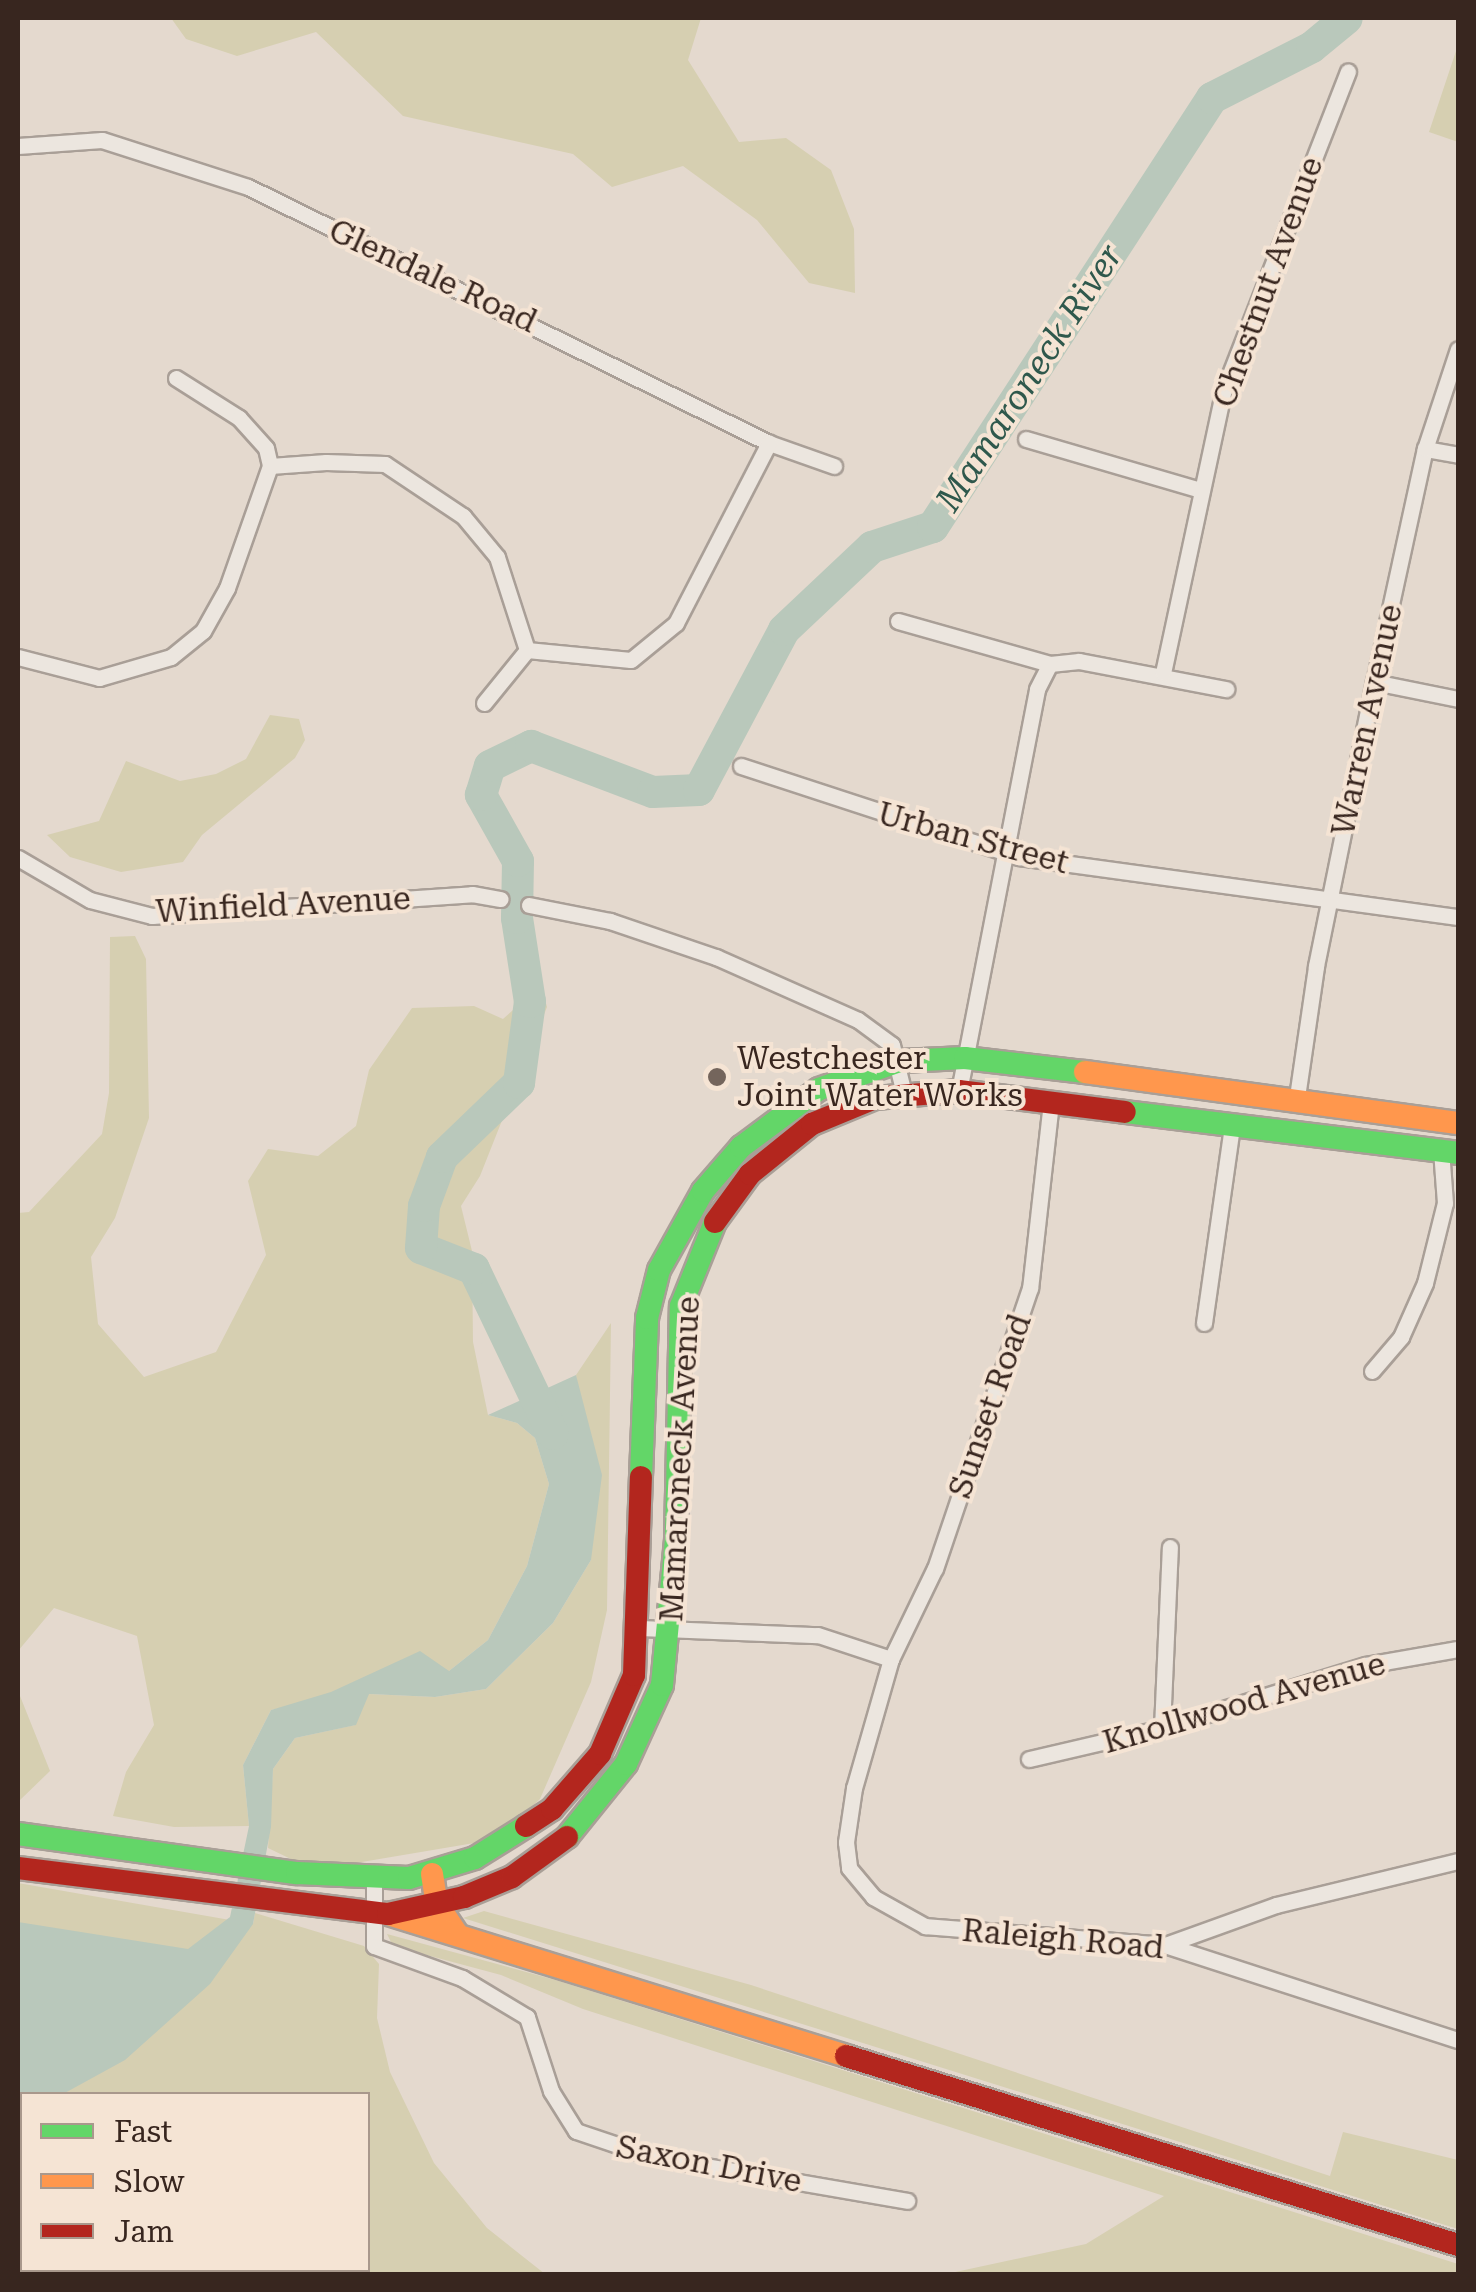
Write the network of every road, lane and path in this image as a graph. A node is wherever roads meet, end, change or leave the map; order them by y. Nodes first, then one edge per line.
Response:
1 (1348, 71) dead end
2 (18, 146) edge
3 (1458, 349) edge
4 (176, 378) dead end
5 (1026, 438) dead end
6 (769, 443) junction
7 (1425, 448) junction
8 (1458, 455) edge
9 (270, 466) junction
10 (834, 466) dead end
11 (1200, 490) junction
12 (898, 622) dead end
13 (527, 650) junction
14 (18, 657) edge
15 (1050, 664) junction
16 (1163, 674) junction
17 (1374, 682) junction
18 (1226, 689) dead end
19 (1458, 699) edge
20 (484, 702) dead end
21 (741, 766) dead end
22 (1004, 852) junction
23 (18, 858) edge
24 (1330, 896) junction
25 (500, 900) dead end
26 (528, 905) dead end
27 (1458, 917) edge
28 (966, 1058) junction
29 (900, 1061) junction
30 (958, 1091) junction
31 (904, 1094) junction
32 (1297, 1097) junction
33 (1051, 1102) junction
34 (1458, 1123) edge
35 (1232, 1127) junction
36 (1450, 1152) edge
37 (1204, 1324) dead end
38 (1372, 1372) dead end
39 (1170, 1547) dead end
40 (640, 1628) junction
41 (671, 1630) junction
42 (1458, 1649) edge
43 (892, 1659) junction
44 (880, 1698) joint
45 (1162, 1728) junction
46 (1029, 1759) dead end
47 (18, 1834) edge
48 (1458, 1861) edge
49 (18, 1868) edge
50 (432, 1874) junction
51 (374, 1879) junction
52 (438, 1904) junction
53 (379, 1914) junction
54 (458, 1934) junction
55 (1165, 1945) junction
56 (1458, 2040) edge
57 (907, 2200) dead end
58 (1458, 2245) edge

1 - 11 street, Chestnut Avenue
2 - 6 street, Glendale Road
3 - 7 street, Warren Avenue
4 - 9 street
5 - 11 street
6 - 10 street, Glendale Road
6 - 13 street
7 - 8 street
7 - 17 street, Warren Avenue
9 - 13 street
9 - 14 street
11 - 16 street, Chestnut Avenue
12 - 15 street
13 - 20 street
15 - 16 street
15 - 22 street
16 - 18 street
17 - 19 street
17 - 24 street, Warren Avenue
21 - 22 street, Urban Street
22 - 24 street, Urban Street
22 - 28 street
23 - 25 street, Winfield Avenue
24 - 27 street, Urban Street
24 - 32 street, Warren Avenue
26 - 29 street
28 - 29 main road, Mamaroneck Avenue
28 - 30 street
28 - 32 main road, Mamaroneck Avenue
29 - 31 street
29 - 40 main road, Mamaroneck Avenue
30 - 31 main road, Mamaroneck Avenue
30 - 33 main road, Mamaroneck Avenue
31 - 41 main road, Mamaroneck Avenue
32 - 34 main road, Mamaroneck Avenue
33 - 35 main road, Mamaroneck Avenue
33 - 43 street, Sunset Road
35 - 36 main road, Mamaroneck Avenue
35 - 37 street
36 - 38 street
39 - 45 street
40 - 41 street
40 - 50 main road, Mamaroneck Avenue
41 - 43 street
41 - 52 main road, Mamaroneck Avenue
42 - 45 street, Knollwood Avenue
43 - 44 street, Sunset Road
44 - 55 street, Raleigh Road
45 - 46 street, Knollwood Avenue
47 - 51 main road, Mamaroneck Avenue
48 - 55 street
49 - 53 main road, Mamaroneck Avenue
50 - 51 main road, Mamaroneck Avenue
50 - 52 main road
51 - 53 street, Saxon Drive
52 - 53 main road, Mamaroneck Avenue
52 - 54 main road
53 - 54 main road
53 - 57 street, Saxon Drive
54 - 58 main road
55 - 56 street, Raleigh Road

